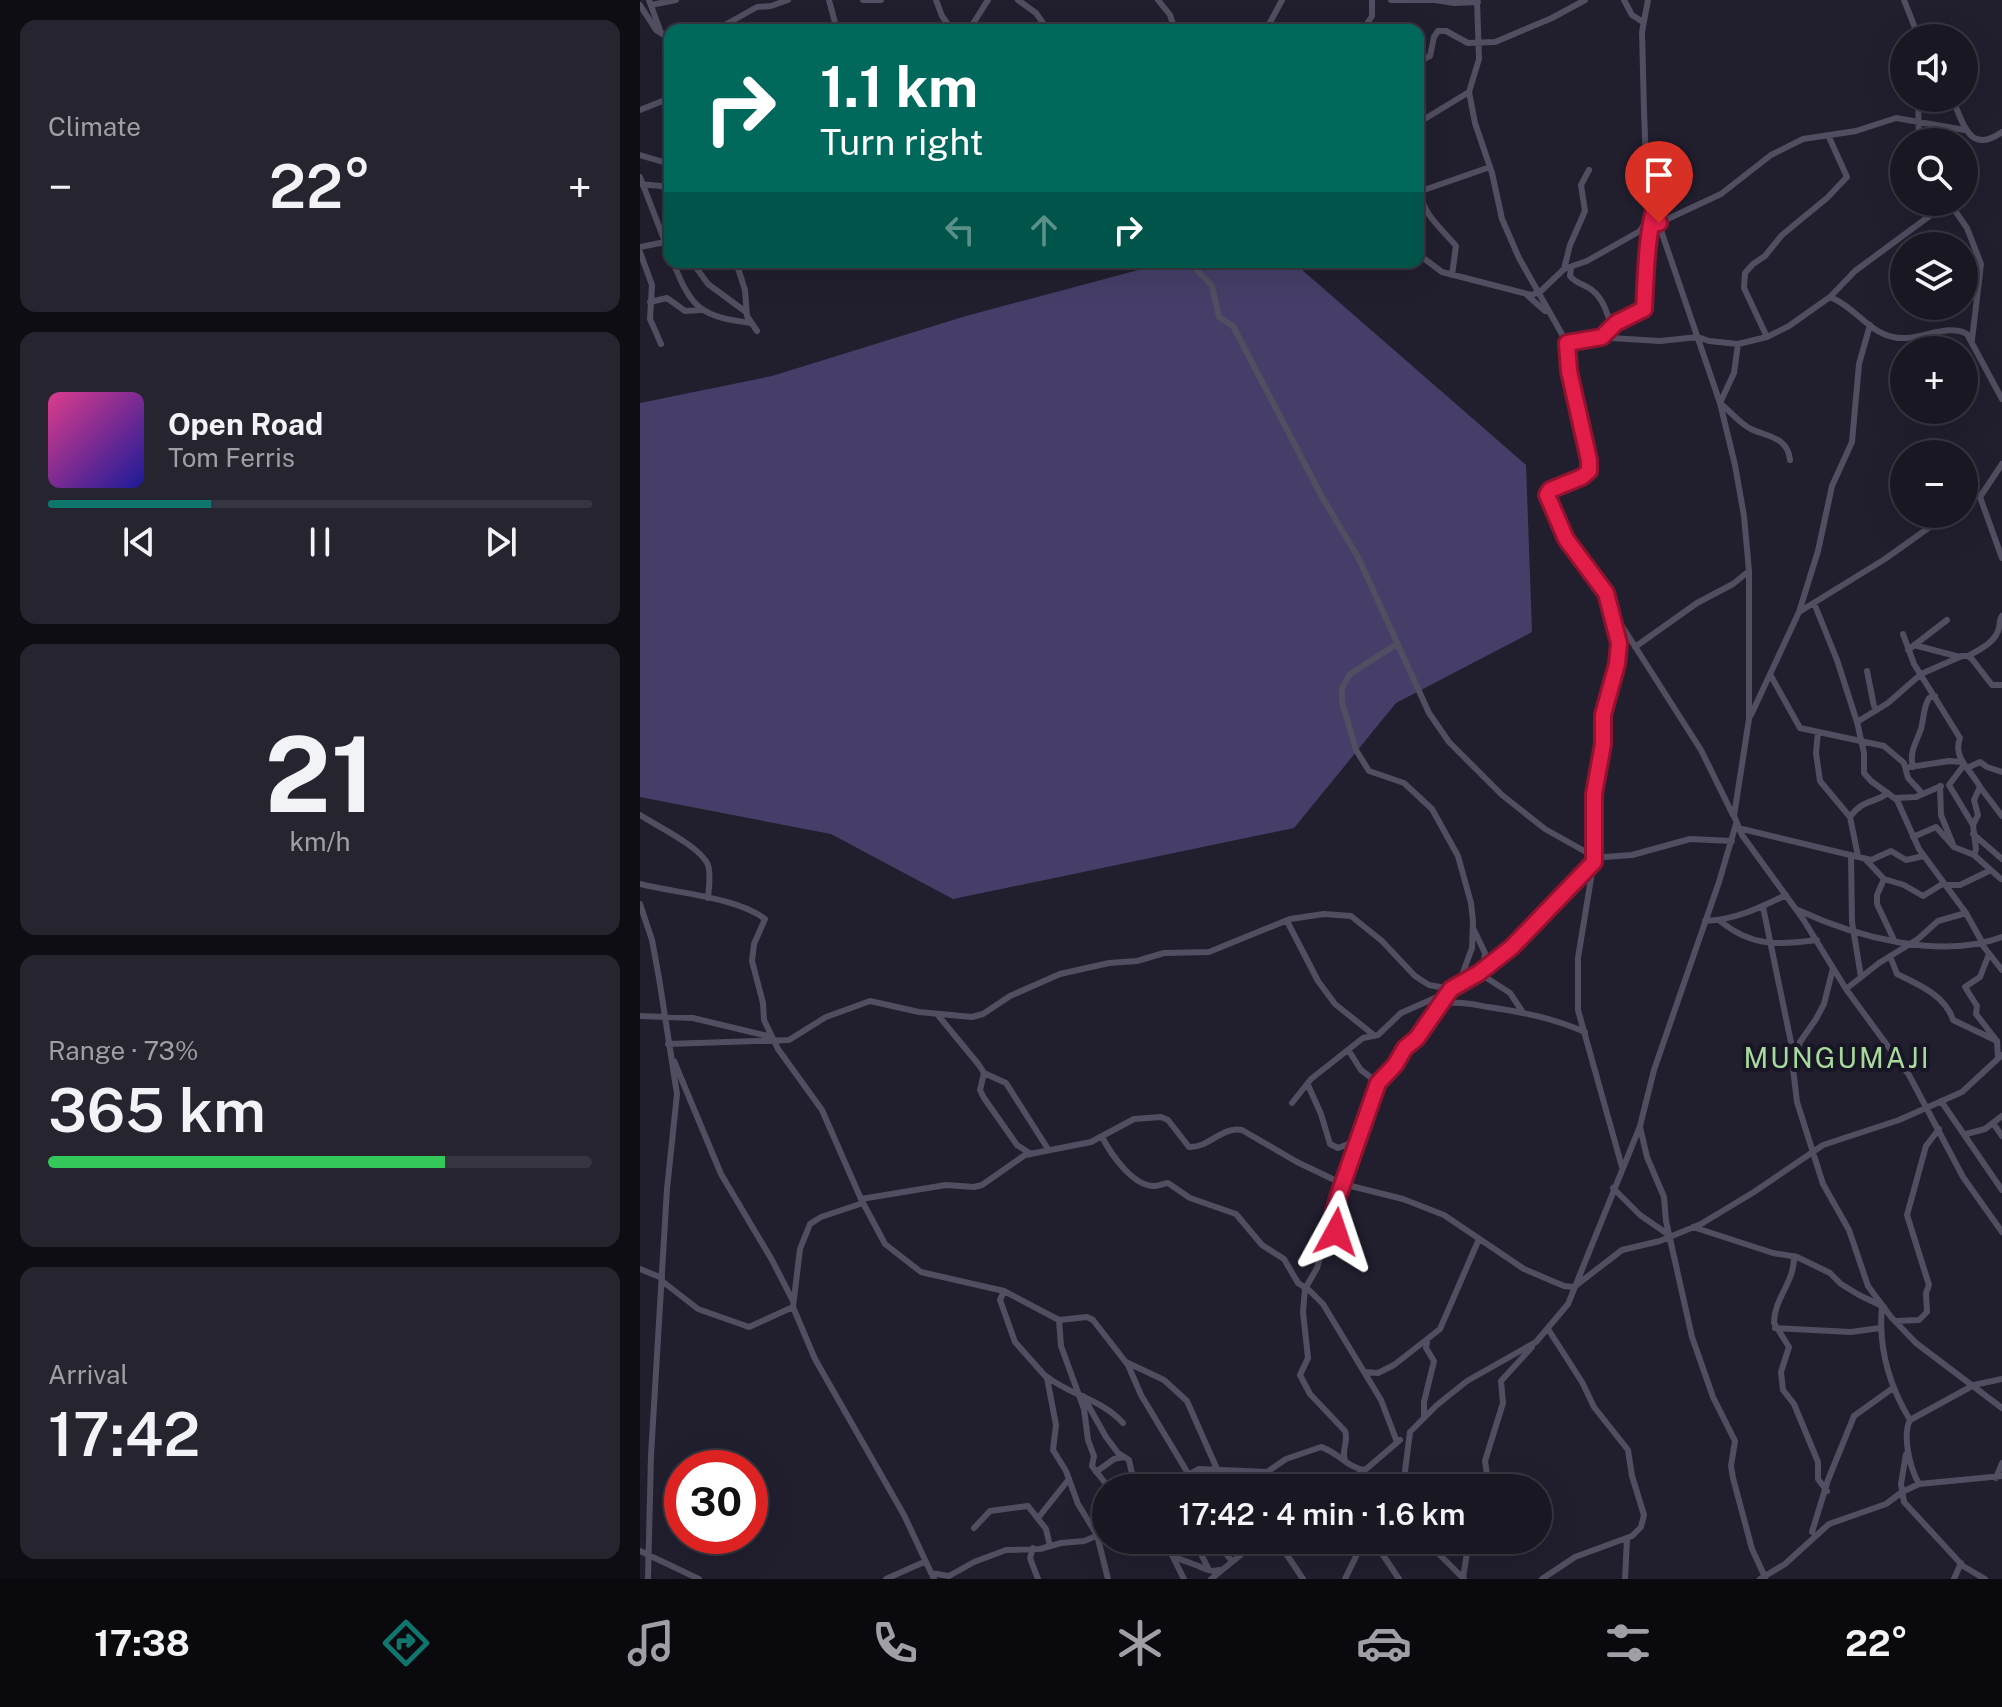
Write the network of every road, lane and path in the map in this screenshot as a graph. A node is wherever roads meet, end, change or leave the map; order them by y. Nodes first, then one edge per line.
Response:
1 (675, 0) edge
2 (788, 0) edge
3 (829, 0) edge
4 (866, 0) edge
5 (881, 0) edge
6 (936, 0) edge
7 (988, 0) edge
8 (1018, 0) edge
9 (1158, 0) edge
10 (1282, 0) edge
11 (1372, 0) edge
12 (1391, 0) edge
13 (1434, 0) edge
14 (1585, 0) edge
15 (1624, 0) edge
16 (1648, 0) edge
17 (1904, 0) edge
18 (1478, 1) edge
19 (650, 2) edge
20 (757, 3) edge
21 (640, 5) edge
22 (1643, 22) junction
23 (725, 24) edge
24 (835, 24) edge
25 (948, 24) edge
26 (973, 24) edge
27 (1043, 24) edge
28 (1173, 24) edge
29 (1269, 24) edge
30 (1367, 24) edge
31 (1913, 24) edge
32 (664, 33) edge
33 (664, 35) edge
34 (1478, 43) junction
35 (1424, 59) edge
36 (1469, 92) junction
37 (664, 100) edge
38 (640, 110) edge
39 (1919, 112) edge
40 (1424, 119) edge
41 (1920, 122) junction
42 (1920, 128) edge
43 (1954, 128) edge
44 (2002, 132) edge
45 (1828, 135) junction
46 (1978, 139) edge
47 (640, 155) edge
48 (664, 162) edge
49 (1490, 167) junction
50 (1589, 170) dead end
51 (640, 177) edge
52 (641, 185) edge
53 (664, 187) edge
54 (1424, 190) edge
55 (1424, 203) edge
56 (1654, 210) junction
57 (1930, 216) edge
58 (1959, 216) edge
59 (1659, 223) junction
60 (664, 240) edge
61 (664, 242) edge
62 (640, 250) edge
63 (1424, 259) edge
64 (676, 268) edge
65 (696, 268) edge
66 (738, 268) edge
67 (1195, 268) edge
68 (1568, 268) junction
69 (1452, 275) junction
70 (1540, 292) junction
71 (1527, 295) junction
72 (1830, 297) junction
73 (641, 302) edge
74 (649, 304) junction
75 (702, 310) junction
76 (746, 312) junction
77 (1553, 318) junction
78 (751, 323) junction
79 (1870, 325) junction
80 (1612, 327) junction
81 (757, 331) dead end
82 (1890, 336) edge
83 (1919, 336) edge
84 (1969, 336) edge
85 (1973, 336) edge
86 (1602, 337) junction
87 (1698, 337) junction
88 (1767, 337) junction
89 (1567, 343) junction
90 (661, 344) dead end
91 (1738, 344) junction
92 (1978, 352) edge
93 (2002, 398) edge
94 (1720, 403) junction
95 (1790, 460) dead end
96 (2002, 464) edge
97 (1980, 497) joint
98 (1928, 528) edge
99 (2002, 558) edge
100 (1749, 571) junction
101 (1608, 599) junction
102 (1814, 603) junction
103 (1799, 612) junction
104 (2002, 616) edge
105 (1947, 620) dead end
106 (1903, 634) dead end
107 (1397, 644) junction
108 (1635, 647) junction
109 (1911, 647) junction
110 (1964, 656) junction
111 (1867, 671) dead end
112 (1921, 674) junction
113 (1771, 676) junction
114 (2002, 685) edge
115 (1935, 696) junction
116 (1877, 710) junction
117 (1749, 719) junction
118 (1857, 722) junction
119 (1818, 732) junction
120 (1862, 743) junction
121 (1964, 765) junction
122 (1910, 767) junction
123 (2002, 772) edge
124 (1949, 782) junction
125 (1940, 786) junction
126 (1980, 787) junction
127 (1923, 794) junction
128 (1891, 796) junction
129 (640, 815) edge
130 (2002, 816) edge
131 (1850, 817) junction
132 (1736, 823) junction
133 (1973, 830) junction
134 (1913, 837) junction
135 (1732, 841) junction
136 (1954, 847) junction
137 (1974, 855) junction
138 (1857, 856) junction
139 (1924, 856) junction
140 (1594, 859) junction
141 (2002, 859) edge
142 (1989, 871) junction
143 (1884, 879) junction
144 (2001, 881) edge
145 (640, 884) edge
146 (1944, 884) junction
147 (1786, 895) junction
148 (708, 898) junction
149 (640, 904) edge
150 (1763, 907) junction
151 (1795, 908) junction
152 (1966, 913) junction
153 (1287, 921) junction
154 (1705, 921) junction
155 (1720, 921) junction
156 (1473, 926) junction
157 (1853, 932) junction
158 (2002, 937) edge
159 (1817, 940) junction
160 (1894, 940) junction
161 (1981, 942) junction
162 (1770, 943) junction
163 (1912, 943) junction
164 (1989, 954) junction
165 (1890, 956) junction
166 (1833, 968) junction
167 (2002, 970) edge
168 (1481, 972) junction
169 (1861, 977) junction
170 (1451, 989) junction
171 (1846, 989) junction
172 (1439, 1004) junction
173 (1522, 1011) junction
174 (937, 1014) junction
175 (640, 1016) edge
176 (664, 1018) junction
177 (1585, 1032) junction
178 (1375, 1036) junction
179 (772, 1038) junction
180 (1997, 1041) junction
181 (668, 1044) junction
182 (1349, 1051) junction
183 (1794, 1056) junction
184 (2000, 1057) edge
185 (672, 1058) junction
186 (984, 1073) junction
187 (1378, 1083) junction
188 (1308, 1085) junction
189 (1941, 1101) junction
190 (1292, 1103) dead end
191 (1928, 1108) junction
192 (2002, 1116) edge
193 (1993, 1123) junction
194 (1640, 1126) junction
195 (1939, 1129) junction
196 (1966, 1134) junction
197 (2002, 1136) edge
198 (1102, 1137) junction
199 (1356, 1141) junction
200 (1048, 1149) junction
201 (1812, 1152) junction
202 (1031, 1154) junction
203 (1622, 1167) junction
204 (1999, 1182) edge
205 (1343, 1184) junction
206 (1613, 1188) junction
207 (2002, 1190) edge
208 (862, 1201) junction
209 (1693, 1227) junction
210 (2002, 1232) edge
211 (1669, 1235) junction
212 (1479, 1239) junction
213 (1794, 1256) junction
214 (640, 1269) edge
215 (662, 1279) junction
216 (1306, 1287) junction
217 (1574, 1287) junction
218 (1004, 1291) junction
219 (793, 1304) junction
220 (1883, 1307) junction
221 (1059, 1320) junction
222 (1896, 1321) junction
223 (1775, 1328) junction
224 (1880, 1328) junction
225 (1548, 1329) junction
226 (1429, 1339) junction
227 (1536, 1342) junction
228 (1126, 1362) junction
229 (1364, 1372) junction
230 (1046, 1376) junction
231 (2002, 1379) edge
232 (1974, 1385) junction
233 (1893, 1388) junction
234 (1082, 1395) junction
235 (2002, 1408) edge
236 (1424, 1417) junction
237 (1910, 1420) junction
238 (1123, 1423) dead end
239 (1409, 1435) junction
240 (1397, 1442) junction
241 (1910, 1452) junction
242 (1124, 1457) junction
243 (1345, 1460) junction
244 (2002, 1463) edge
245 (1217, 1470) junction
246 (1365, 1470) junction
247 (1096, 1472) joint
248 (1237, 1473) joint
249 (1132, 1474) edge
250 (1188, 1474) edge
251 (1191, 1474) edge
252 (1359, 1474) edge
253 (1406, 1474) edge
254 (1487, 1474) edge
255 (1999, 1477) edge
256 (1069, 1479) junction
257 (1919, 1484) junction
258 (1827, 1491) junction
259 (1902, 1492) junction
260 (1038, 1518) junction
261 (1092, 1527) edge
262 (974, 1528) dead end
263 (1812, 1532) dead end
264 (1092, 1537) edge
265 (1627, 1539) junction
266 (1050, 1546) junction
267 (1033, 1548) junction
268 (640, 1551) edge
269 (1102, 1554) edge
270 (1201, 1554) edge
271 (1226, 1554) edge
272 (1239, 1554) edge
273 (1286, 1554) edge
274 (1357, 1554) edge
275 (1383, 1554) edge
276 (1439, 1554) edge
277 (1467, 1554) edge
278 (649, 1555) junction
279 (1173, 1556) joint
280 (1231, 1560) junction
281 (924, 1562) junction
282 (1961, 1563) junction
283 (1209, 1570) junction
284 (1220, 1570) junction
285 (932, 1576) edge
286 (1400, 1577) edge
287 (1464, 1578) edge
288 (1762, 1578) edge
289 (648, 1579) edge
290 (699, 1579) edge
291 (886, 1579) edge
292 (1038, 1579) edge
293 (1108, 1579) edge
294 (1184, 1579) edge
295 (1211, 1579) edge
296 (1303, 1579) edge
297 (1345, 1579) edge
298 (1542, 1579) edge
299 (1625, 1579) edge
300 (1954, 1579) edge
301 (1985, 1579) edge

1 - 19 street
2 - 20 street
3 - 24 street
4 - 5 street
6 - 25 street
7 - 26 street
8 - 27 street
9 - 28 street
10 - 29 street
11 - 30 street
12 - 13 street
13 - 18 street
14 - 34 street
15 - 22 street
16 - 22 street
17 - 31 street
18 - 34 street
19 - 32 street
20 - 23 street
21 - 33 street
22 - 56 street
34 - 35 street
34 - 36 street
36 - 40 street
36 - 49 street
37 - 38 street
39 - 41 street
41 - 42 street
41 - 43 street
41 - 45 street
44 - 46 street
45 - 59 street
45 - 88 street
47 - 48 street
49 - 54 street
49 - 70 street
50 - 68 street
51 - 52 street
52 - 53 street
52 - 60 street
55 - 69 street
56 - 59 street
56 - 68 street
56 - 80 street
57 - 72 street
58 - 85 street
59 - 87 street
61 - 62 street
62 - 74 street
63 - 69 street
64 - 75 street
65 - 76 street
66 - 76 street
67 - 107 street
68 - 70 street
68 - 80 street
69 - 71 street
70 - 71 street
70 - 77 street
71 - 77 street
72 - 79 street
72 - 88 street
73 - 74 street
74 - 75 street
74 - 90 street
75 - 78 street
76 - 78 street
77 - 89 street
78 - 81 street
79 - 82 street
79 - 103 street
80 - 86 street
83 - 84 street
86 - 87 street
86 - 89 street
87 - 91 street
87 - 94 street
88 - 91 street
89 - 101 street
91 - 94 street
92 - 93 street
94 - 95 street
94 - 100 street
96 - 97 street
97 - 99 street
98 - 102 street
100 - 108 street
100 - 117 street
101 - 108 street
101 - 140 street
102 - 103 street
102 - 118 street
103 - 113 street
104 - 110 street
105 - 109 street
106 - 109 street
107 - 140 street
107 - 156 street
108 - 132 street
109 - 110 street
109 - 112 street
110 - 112 street
110 - 114 street
111 - 116 street
112 - 115 street
112 - 116 street
113 - 117 street
113 - 119 street
115 - 121 street
115 - 122 street
116 - 118 street
117 - 132 street
118 - 120 street
119 - 120 street
119 - 131 street
120 - 122 street
120 - 128 street
121 - 122 street
121 - 123 street
121 - 124 street
121 - 126 street
122 - 127 street
124 - 125 street
124 - 133 street
125 - 127 street
125 - 136 street
126 - 130 street
126 - 133 street
127 - 128 street
128 - 131 street
128 - 134 street
129 - 148 street
131 - 138 street
132 - 135 street
132 - 138 street
132 - 147 street
133 - 137 street
133 - 141 street
134 - 136 street
134 - 139 street
135 - 140 street
135 - 154 street
136 - 137 street
137 - 142 street
138 - 139 street
138 - 143 street
138 - 157 street
139 - 146 street
140 - 168 street
140 - 177 street
142 - 144 street
142 - 146 street
143 - 146 street
143 - 160 street
145 - 148 street
146 - 152 street
147 - 150 street
147 - 151 street
148 - 179 street
149 - 176 street
150 - 155 street
150 - 162 street
151 - 157 street
151 - 159 street
152 - 161 street
152 - 163 street
153 - 170 street
153 - 174 street
153 - 178 street
154 - 155 street
154 - 194 street
155 - 162 street
156 - 168 street
156 - 170 street
157 - 160 street
157 - 169 street
158 - 161 street
159 - 162 street
159 - 166 street
160 - 163 street
161 - 163 street
161 - 164 street
162 - 183 street
163 - 165 street
164 - 167 street
164 - 180 street
165 - 169 street
165 - 180 street
166 - 171 street
166 - 183 street
168 - 170 street
168 - 173 street
169 - 171 street
170 - 172 street
170 - 178 street
171 - 191 street
172 - 173 street
172 - 187 street
173 - 177 street
174 - 179 street
174 - 186 street
175 - 176 street
176 - 179 street
176 - 181 street
177 - 203 street
178 - 182 street
179 - 181 street
179 - 208 street
180 - 184 street
181 - 185 street
182 - 187 street
182 - 188 street
183 - 201 street
184 - 189 street
185 - 215 street
185 - 219 street
186 - 200 street
186 - 202 street
187 - 199 street
188 - 190 street
188 - 199 street
189 - 191 street
189 - 196 street
191 - 195 street
191 - 201 street
192 - 193 street
193 - 196 street
193 - 197 street
194 - 203 street
194 - 211 street
195 - 210 street
195 - 222 street
196 - 204 street
198 - 200 street
198 - 205 street
198 - 216 street
199 - 205 street
200 - 202 street
201 - 209 street
201 - 220 street
202 - 208 street
203 - 206 street
204 - 207 street
205 - 212 street
205 - 216 street
206 - 211 street
206 - 217 street
208 - 218 street
208 - 219 street
209 - 211 street
209 - 213 street
211 - 217 street
211 - 288 street
212 - 217 street
212 - 226 street
213 - 220 street
213 - 223 street
214 - 215 street
215 - 219 street
215 - 278 street
216 - 229 street
216 - 243 street
217 - 225 street
218 - 221 street
218 - 230 street
219 - 281 street
220 - 222 street
220 - 224 street
221 - 228 street
221 - 234 street
222 - 232 street
223 - 224 street
223 - 258 street
224 - 233 street
225 - 227 street
225 - 265 street
226 - 229 street
226 - 236 street
227 - 236 street
227 - 254 street
228 - 245 street
228 - 250 street
229 - 240 street
230 - 234 street
230 - 256 street
231 - 232 street
232 - 235 street
232 - 237 street
233 - 237 street
233 - 258 street
234 - 238 street
234 - 242 street
234 - 247 street
236 - 239 street
237 - 241 street
239 - 240 street
239 - 253 street
240 - 246 street
241 - 257 street
241 - 259 street
242 - 247 street
242 - 249 street
243 - 246 street
243 - 248 street
244 - 255 street
245 - 248 street
245 - 251 street
246 - 252 street
255 - 257 street
256 - 260 street
256 - 261 street
257 - 259 street
258 - 263 street
259 - 282 street
259 - 288 street
260 - 262 street
260 - 266 street
264 - 266 street
265 - 298 street
265 - 299 street
266 - 267 street
267 - 285 street
267 - 292 street
268 - 278 street
269 - 293 street
270 - 283 street
271 - 280 street
272 - 280 street
273 - 296 street
274 - 297 street
275 - 286 street
276 - 287 street
277 - 287 street
278 - 289 street
278 - 290 street
279 - 283 street
279 - 294 street
280 - 284 street
281 - 285 street
281 - 291 street
282 - 300 street
282 - 301 street
283 - 284 street
284 - 295 street

